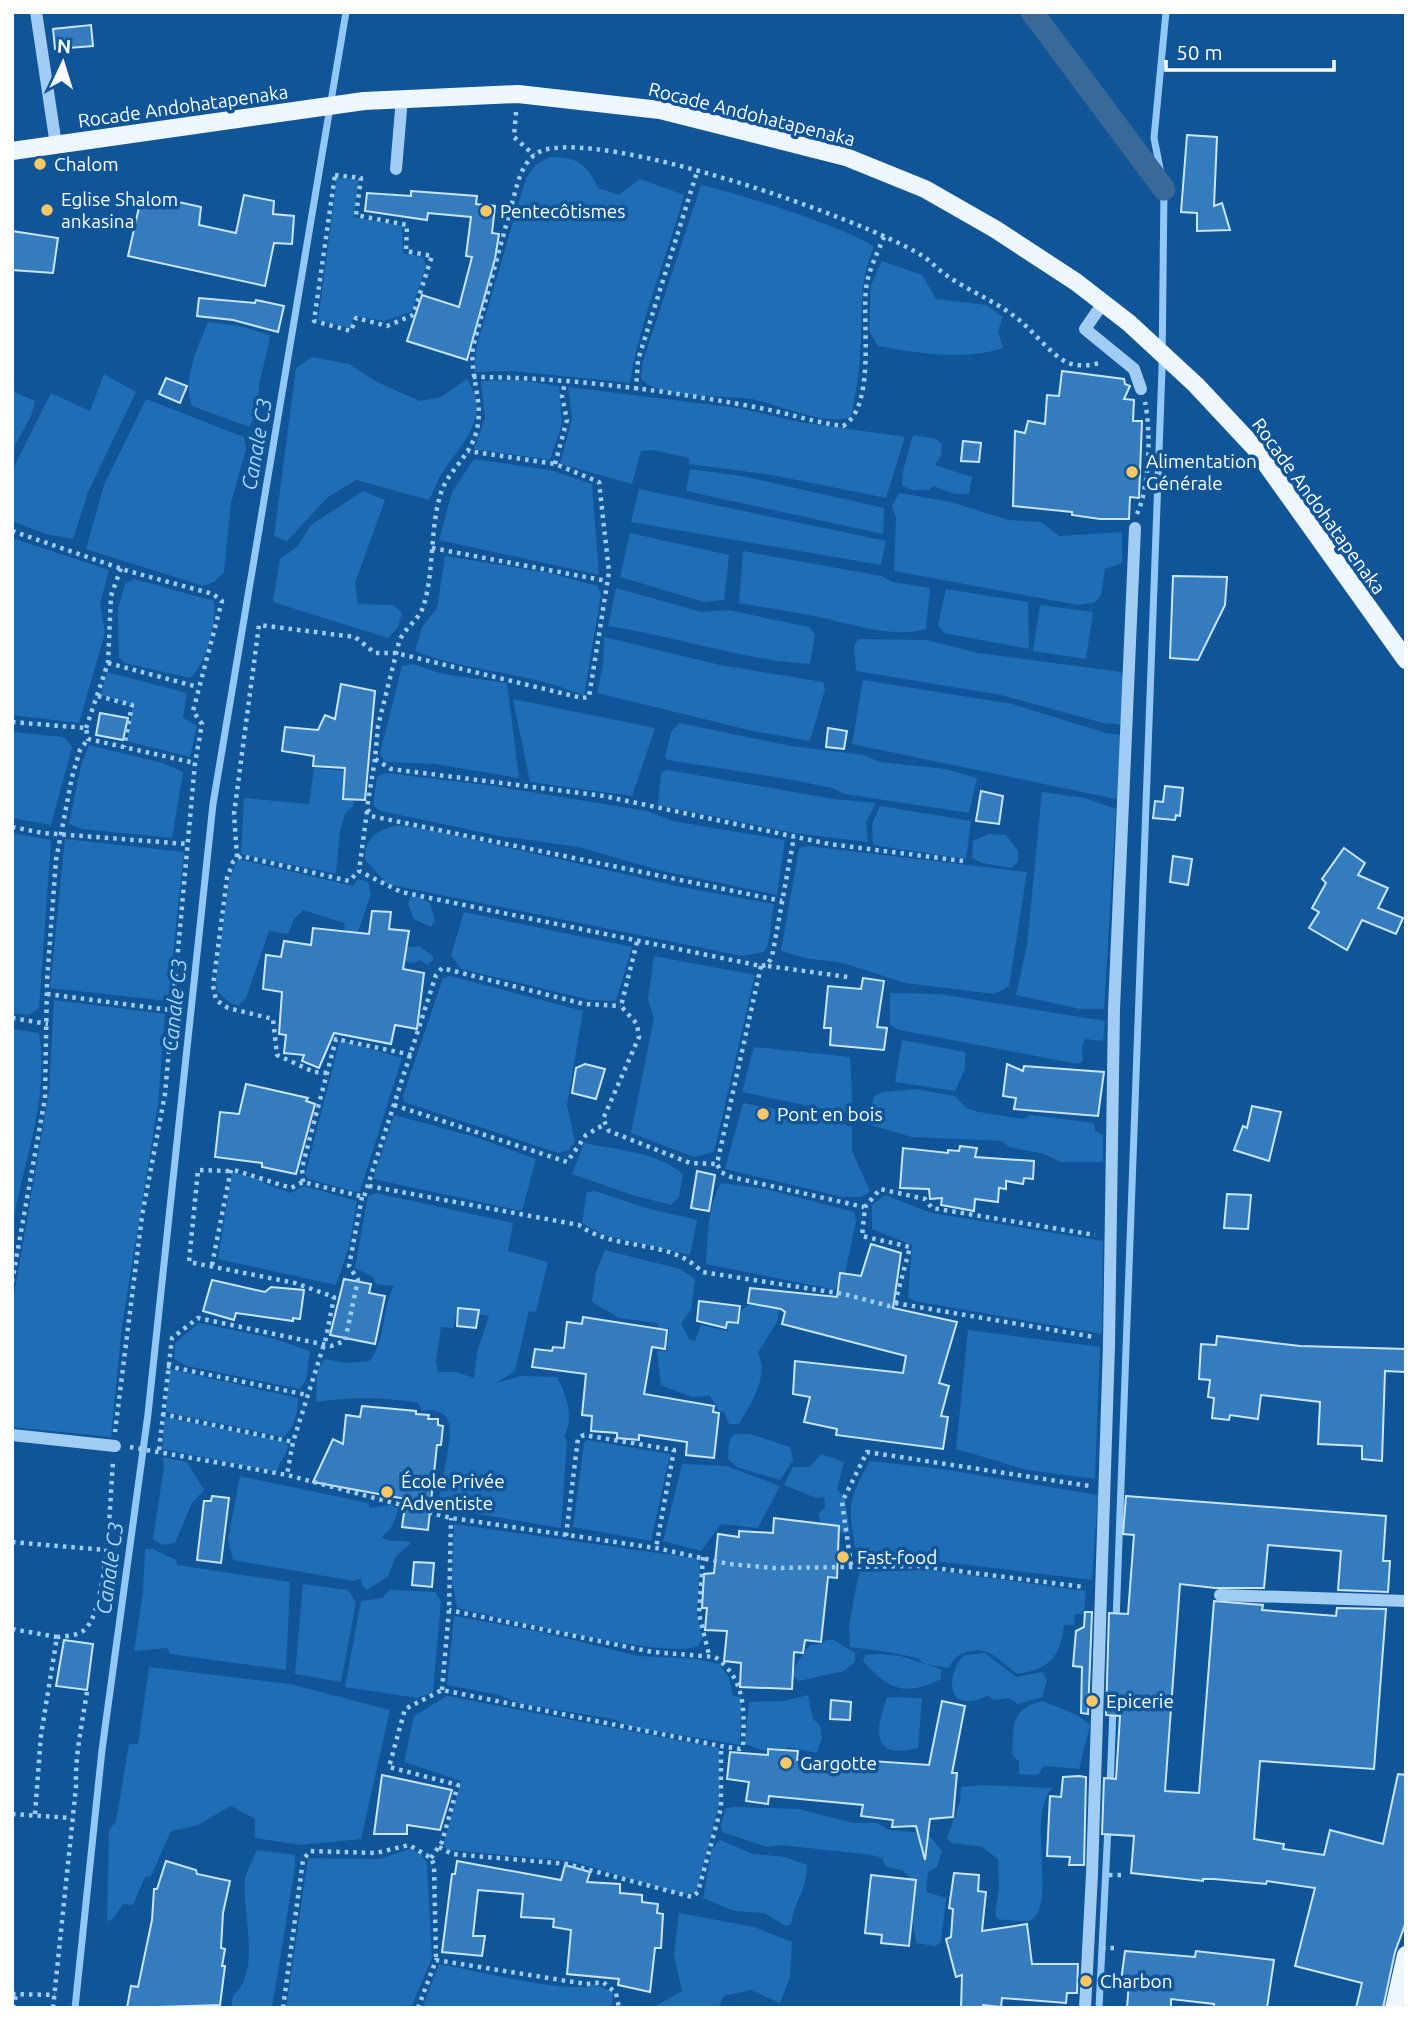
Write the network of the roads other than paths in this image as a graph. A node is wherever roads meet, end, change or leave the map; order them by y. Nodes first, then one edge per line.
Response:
1 (36, 12) edge
2 (402, 98) junction
3 (55, 145) junction
4 (12, 151) edge
5 (396, 169) dead end
6 (1103, 303) junction
7 (1141, 390) road end
8 (1135, 523) road end
9 (1406, 660) edge
10 (12, 1435) edge
11 (114, 1448) road end
12 (1220, 1595) dead end
13 (1406, 1601) edge
14 (1406, 1955) edge
15 (1084, 2008) edge
16 (1394, 2008) edge

1 - 3 street
2 - 3 main road, Rocade Andohatapenaka
2 - 5 street
2 - 6 main road, Rocade Andohatapenaka
3 - 4 main road, Rocade Andohatapenaka
6 - 7 street
6 - 9 main road, Rocade Andohatapenaka
8 - 15 street
10 - 11 street
12 - 13 street
14 - 16 main road

